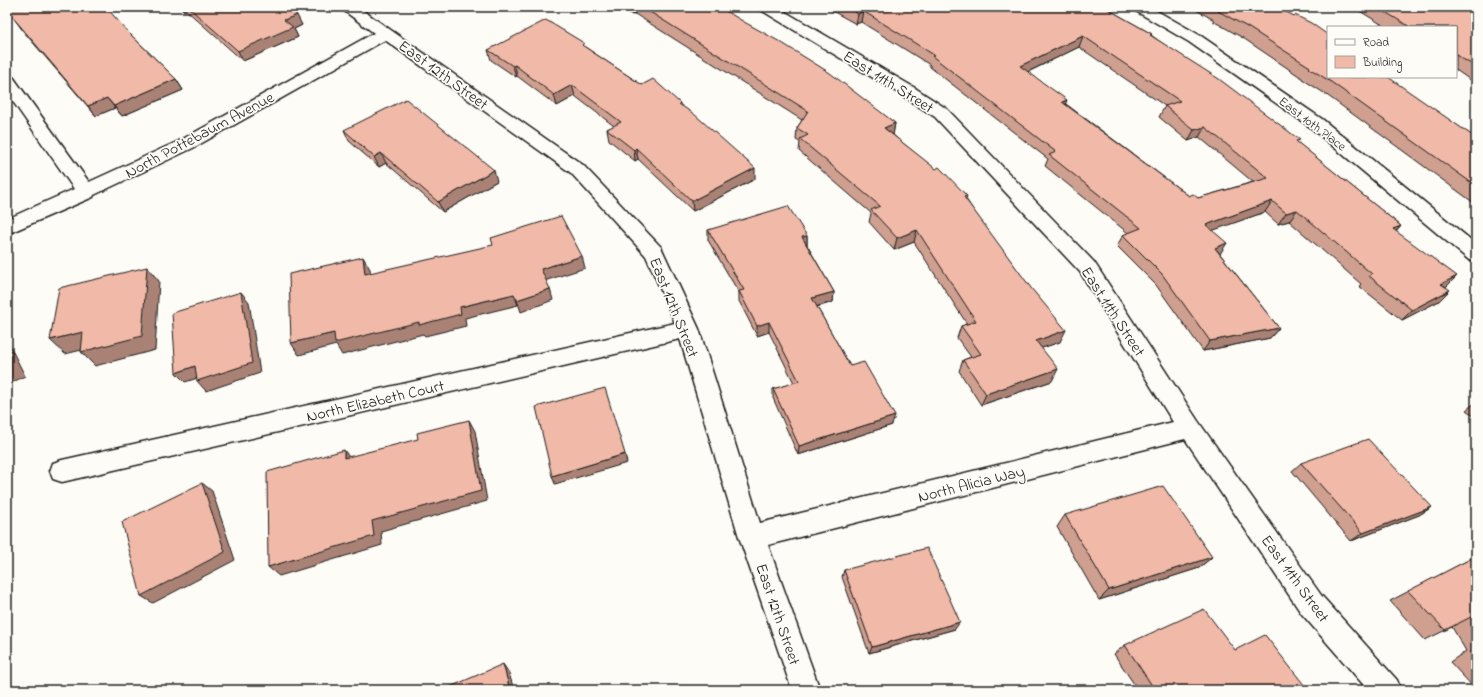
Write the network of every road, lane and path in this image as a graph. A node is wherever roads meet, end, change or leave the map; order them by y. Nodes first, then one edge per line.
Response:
1 (348, 7) edge
2 (766, 7) edge
3 (1139, 7) edge
4 (386, 33) junction
5 (7, 81) edge
6 (86, 192) junction
7 (7, 227) edge
8 (1476, 255) edge
9 (688, 329) junction
10 (1190, 428) junction
11 (62, 471) dead end
12 (752, 537) junction
13 (806, 690) edge
14 (1387, 690) edge

1 - 4 street, East 12th Street
2 - 10 street, East 11th Street
3 - 8 street, East 10th Place
4 - 6 street, North Pottebaum Avenue
4 - 9 street, East 12th Street
5 - 6 street
6 - 7 street, North Pottebaum Avenue
9 - 11 street, North Elizabeth Court
9 - 12 street, East 12th Street
10 - 12 street, North Alicia Way
10 - 14 street, East 11th Street
12 - 13 street, East 12th Street

